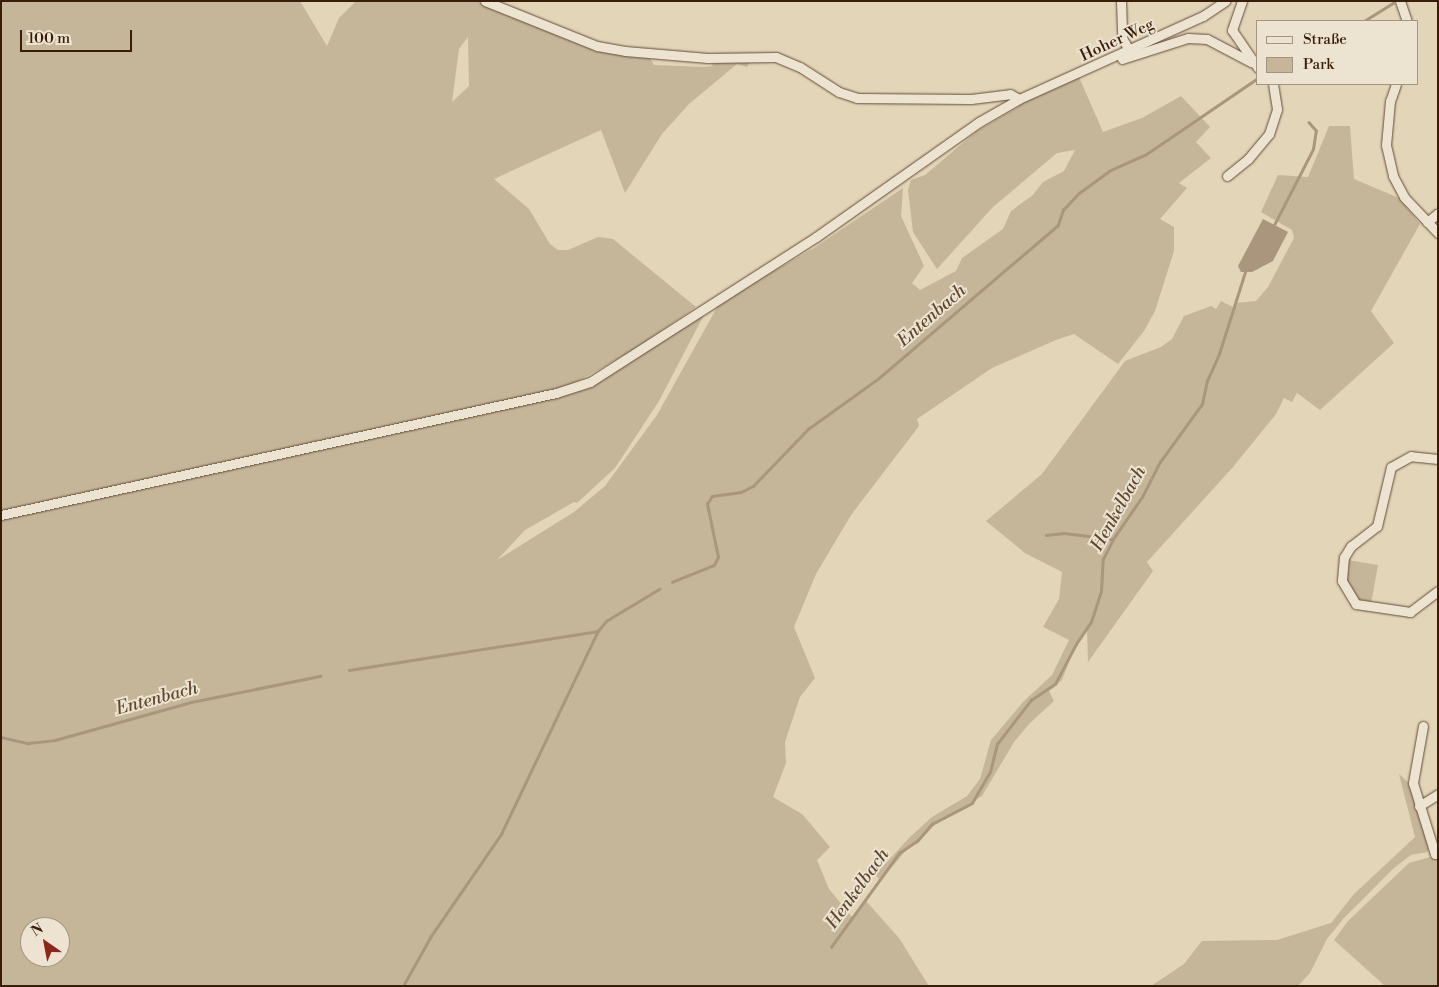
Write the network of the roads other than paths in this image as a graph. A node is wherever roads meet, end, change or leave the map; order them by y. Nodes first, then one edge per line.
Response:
1 (485, 1) edge
2 (1120, 1) edge
3 (1225, 1) edge
4 (1242, 1) edge
5 (1400, 1) edge
6 (1407, 20) edge
7 (1232, 30) junction
8 (1225, 48) junction
9 (1129, 50) junction
10 (1106, 62) junction
11 (1255, 65) edge
12 (1273, 85) edge
13 (1396, 85) edge
14 (1019, 100) junction
15 (1227, 176) dead end
16 (1438, 213) edge
17 (1427, 222) junction
18 (1438, 233) edge
19 (1438, 459) edge
20 (1, 515) edge
21 (1438, 591) edge
22 (1423, 726) dead end
23 (1438, 794) edge
24 (1419, 806) junction
25 (1436, 854) edge

1 - 14 street
2 - 9 street
3 - 9 street, Hoher Weg
4 - 7 street
5 - 6 street
7 - 8 street
7 - 11 street
8 - 10 street
8 - 11 street
9 - 10 street, Hoher Weg
10 - 14 street, Hoher Weg
12 - 15 street
13 - 17 street
14 - 20 street, Hoher Weg
16 - 17 street
17 - 18 street
19 - 21 street
22 - 24 street
23 - 24 street
24 - 25 street

